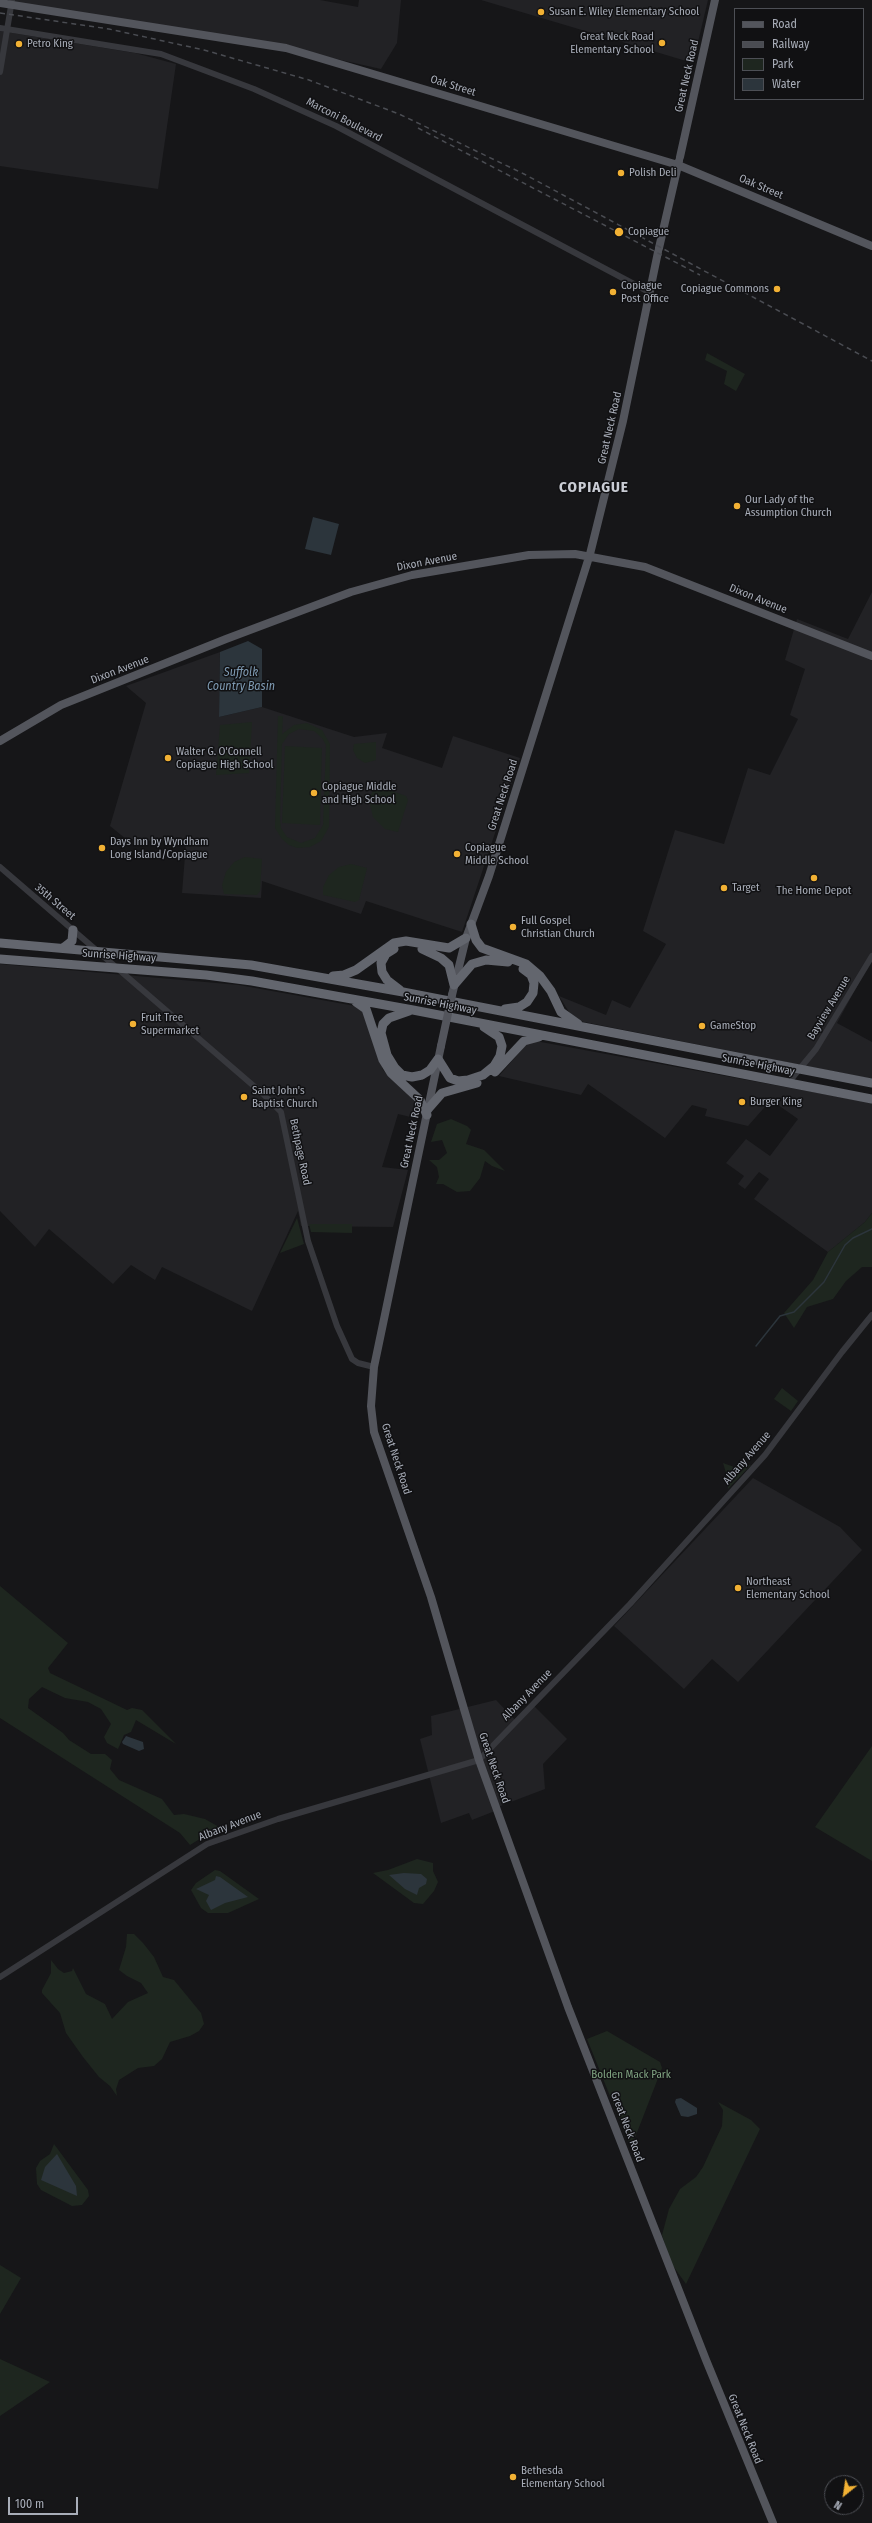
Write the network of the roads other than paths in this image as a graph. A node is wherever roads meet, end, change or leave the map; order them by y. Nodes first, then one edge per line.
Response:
1 (715, 0) edge
2 (0, 2) edge
3 (11, 2) edge
4 (3, 29) edge
5 (0, 72) edge
6 (679, 160) junction
7 (872, 246) edge
8 (649, 292) junction
9 (589, 556) junction
10 (872, 656) edge
11 (0, 741) edge
12 (0, 867) edge
13 (471, 924) junction
14 (73, 930) junction
15 (466, 938) junction
16 (0, 943) edge
17 (63, 948) junction
18 (98, 951) junction
19 (872, 956) edge
20 (0, 960) edge
21 (118, 968) junction
22 (322, 977) junction
23 (453, 990) junction
24 (403, 992) junction
25 (349, 1000) junction
26 (413, 1010) junction
27 (495, 1010) junction
28 (477, 1024) junction
29 (586, 1028) junction
30 (549, 1037) junction
31 (438, 1059) junction
32 (801, 1070) junction
33 (788, 1083) junction
34 (872, 1083) edge
35 (872, 1099) edge
36 (427, 1112) junction
37 (872, 1315) edge
38 (374, 1367) junction
39 (479, 1760) junction
40 (0, 1977) edge
41 (773, 2523) edge

1 - 6 main road, Great Neck Road
2 - 3 main road, Oak Street
3 - 4 street
3 - 6 main road, Oak Street
4 - 5 street
4 - 8 street, Marconi Boulevard
6 - 7 main road, Oak Street
6 - 8 main road, Great Neck Road
8 - 9 main road, Great Neck Road
9 - 10 main road, Dixon Avenue
9 - 11 main road, Dixon Avenue
9 - 13 main road, Great Neck Road
12 - 14 street, 35th Street
13 - 15 main road, Great Neck Road
13 - 29 highway
14 - 17 highway
14 - 18 street, 35th Street
15 - 22 highway
15 - 23 main road, Great Neck Road
16 - 17 highway, Sunrise Highway
17 - 18 highway, Sunrise Highway
18 - 21 street, Bethpage Road
18 - 22 highway, Sunrise Highway
19 - 32 street, Bayview Avenue
20 - 21 highway, Sunrise Highway
21 - 25 highway, Sunrise Highway
21 - 38 street, Bethpage Road
22 - 24 highway, Sunrise Highway
23 - 24 highway
23 - 27 highway
23 - 31 main road, Great Neck Road, bridge
24 - 27 highway, Sunrise Highway
25 - 26 highway, Sunrise Highway
25 - 36 highway
26 - 28 highway, Sunrise Highway
26 - 31 highway
27 - 29 highway, Sunrise Highway
28 - 30 highway, Sunrise Highway
28 - 31 highway
29 - 32 highway, Sunrise Highway
30 - 33 highway, Sunrise Highway
30 - 36 highway
31 - 36 main road, Great Neck Road
32 - 33 street, Bayview Avenue
32 - 34 highway, Sunrise Highway
33 - 35 highway, Sunrise Highway
36 - 38 main road, Great Neck Road
37 - 39 street, Albany Avenue
38 - 39 main road, Great Neck Road
39 - 40 street, Albany Avenue
39 - 41 main road, Great Neck Road

